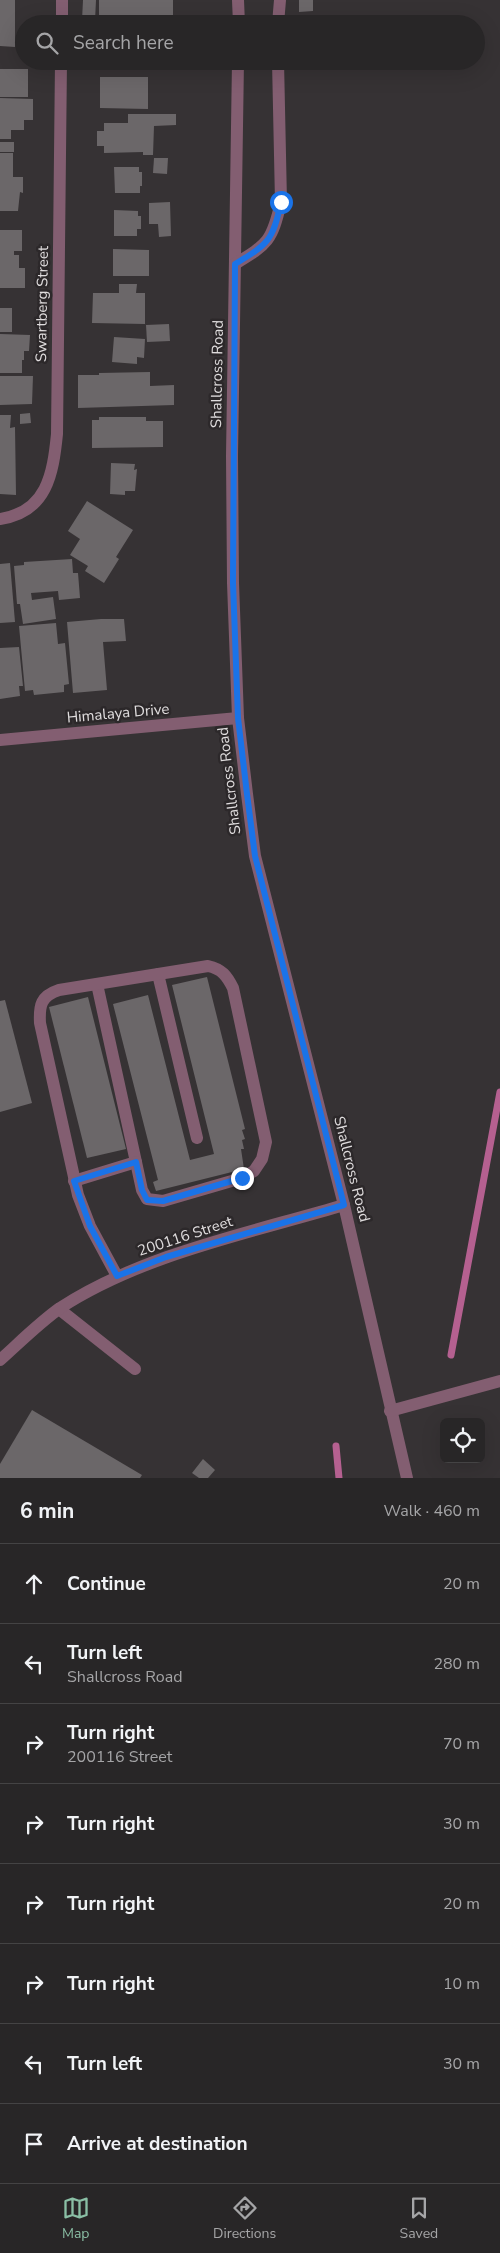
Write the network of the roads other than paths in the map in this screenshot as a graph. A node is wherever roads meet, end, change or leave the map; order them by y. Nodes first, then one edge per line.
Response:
1 (62, 0) edge
2 (238, 0) edge
3 (280, 0) edge
4 (62, 15) edge
5 (238, 15) edge
6 (279, 15) edge
7 (61, 70) edge
8 (238, 70) edge
9 (278, 70) edge
10 (235, 264) junction
11 (0, 519) edge
12 (238, 718) junction
13 (0, 740) edge
14 (158, 974) junction
15 (97, 984) junction
16 (197, 1138) dead end
17 (136, 1162) junction
18 (74, 1181) junction
19 (344, 1205) junction
20 (117, 1276) junction
21 (59, 1309) junction
22 (0, 1360) edge
23 (136, 1369) dead end
24 (500, 1381) edge
25 (390, 1411) junction
26 (407, 1478) edge

1 - 4 street
2 - 5 street
3 - 6 street
7 - 11 street, Swartberg Street
8 - 10 street, Shallcross Road
9 - 10 street
10 - 12 street, Shallcross Road
12 - 13 street, Himalaya Drive
12 - 19 street, Shallcross Road
14 - 15 street
14 - 16 street
14 - 17 street
15 - 17 street
15 - 18 street
17 - 18 street
18 - 20 street
19 - 20 street, 200116 Street
19 - 25 street, Shallcross Road
20 - 21 street, 200116 Street
21 - 22 street, 200116 Street
21 - 23 street
24 - 25 street
25 - 26 street, Shallcross Road

